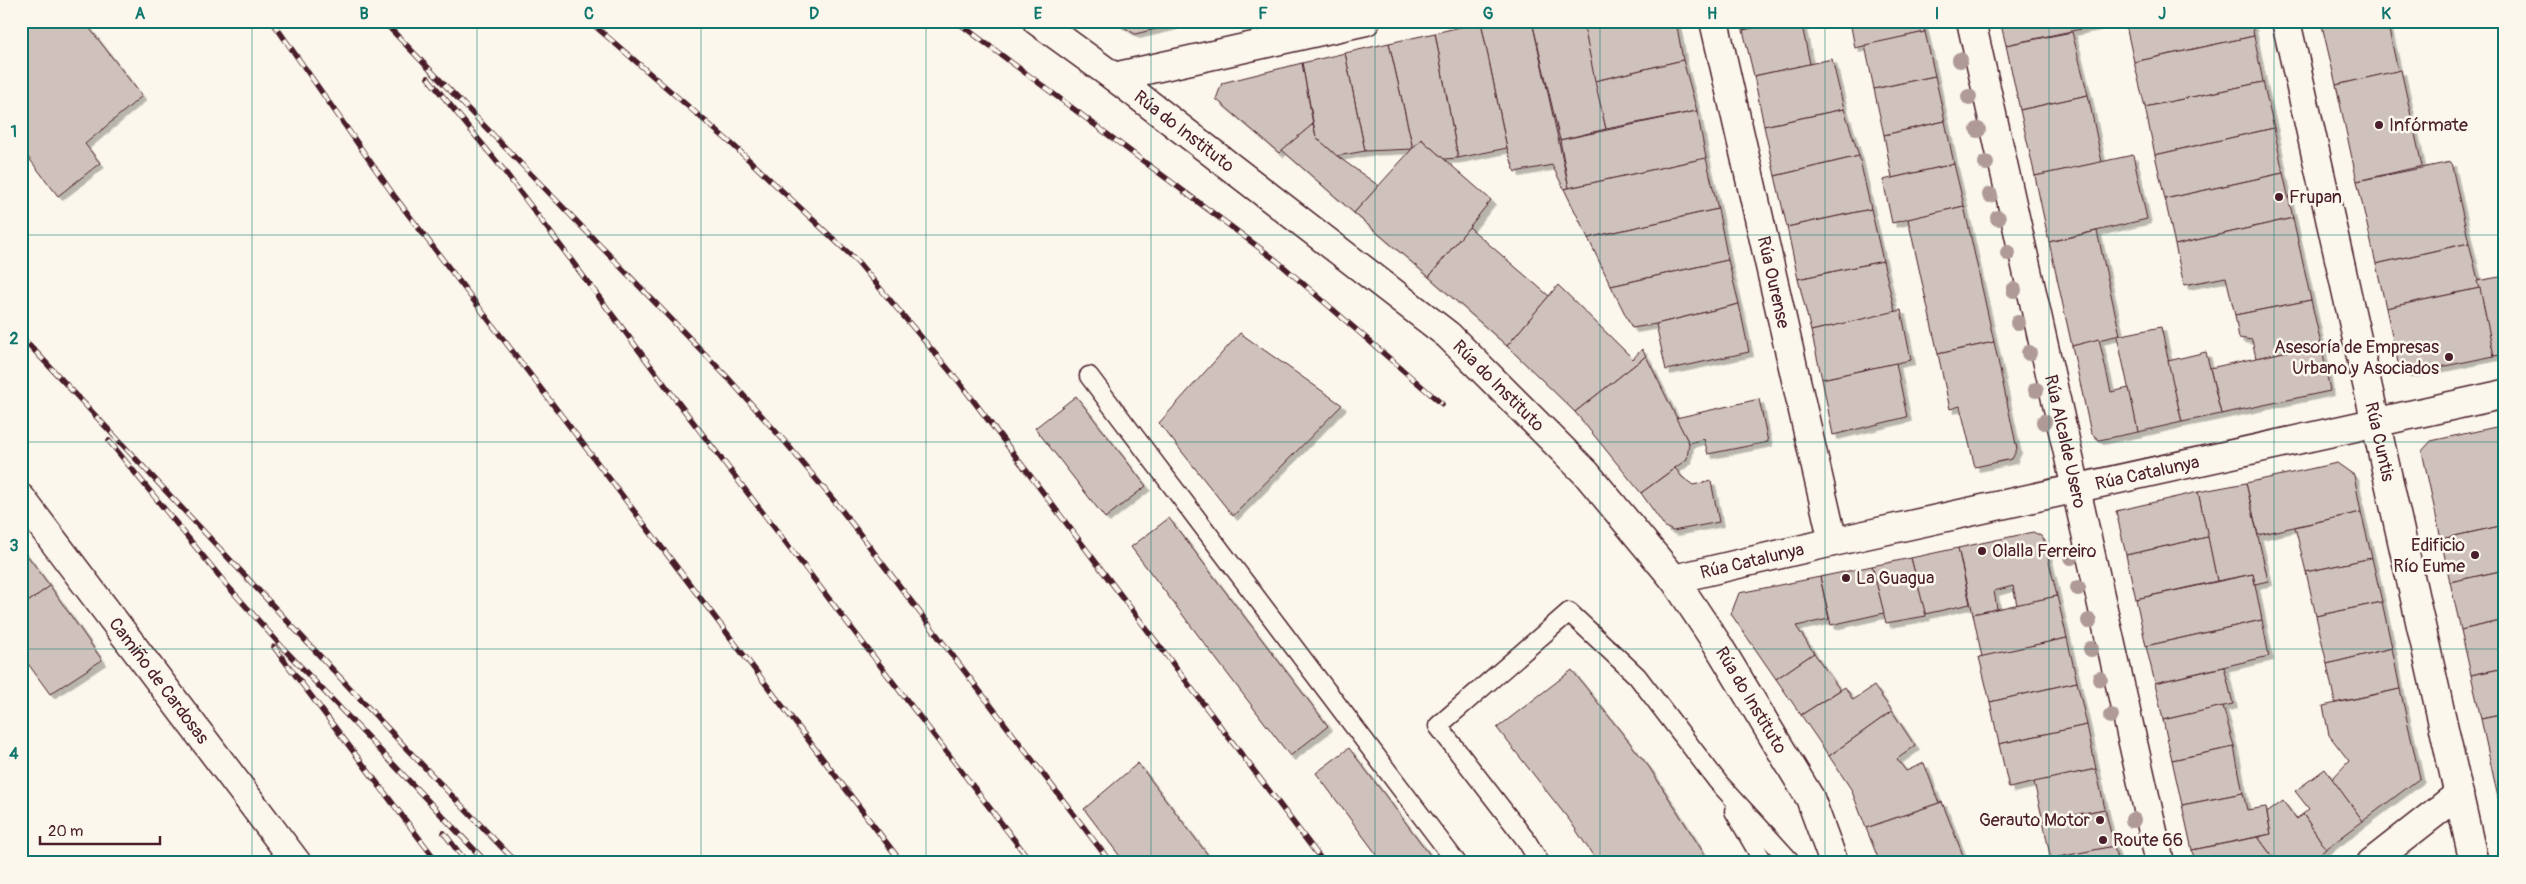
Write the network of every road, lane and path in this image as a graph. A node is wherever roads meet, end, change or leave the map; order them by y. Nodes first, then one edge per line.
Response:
1 (1037, 21) edge
2 (1366, 21) edge
3 (1714, 21) edge
4 (1970, 21) edge
5 (2286, 21) edge
6 (1114, 77) junction
7 (1089, 376) dead end
8 (2505, 394) edge
9 (2376, 422) junction
10 (2076, 489) junction
11 (21, 498) edge
12 (1833, 542) junction
13 (1674, 579) junction
14 (1718, 782) junction
15 (2459, 794) junction
16 (297, 863) edge
17 (1457, 863) edge
18 (1540, 863) edge
19 (1764, 863) edge
20 (1792, 863) edge
21 (1834, 863) edge
22 (2160, 863) edge
23 (2371, 863) edge
24 (2474, 863) edge

1 - 6 street, Rúa do Instituto
2 - 6 street
3 - 12 street, Rúa Ourense
4 - 10 street, Rúa Alcalde Usero
5 - 9 street, Rúa Cuntis
6 - 13 street, Rúa do Instituto
7 - 17 lane
8 - 9 street, Rúa Catalunya
9 - 10 street, Rúa Catalunya
9 - 15 street, Rúa Cuntis
10 - 12 street, Rúa Catalunya
10 - 22 street, Rúa Alcalde Usero
11 - 16 street, Camiño de Cardosas
12 - 13 street, Rúa Catalunya
13 - 21 street, Rúa do Instituto
14 - 18 lane
14 - 19 lane
14 - 20 lane
15 - 23 street
15 - 24 street, Rúa Cuntis

